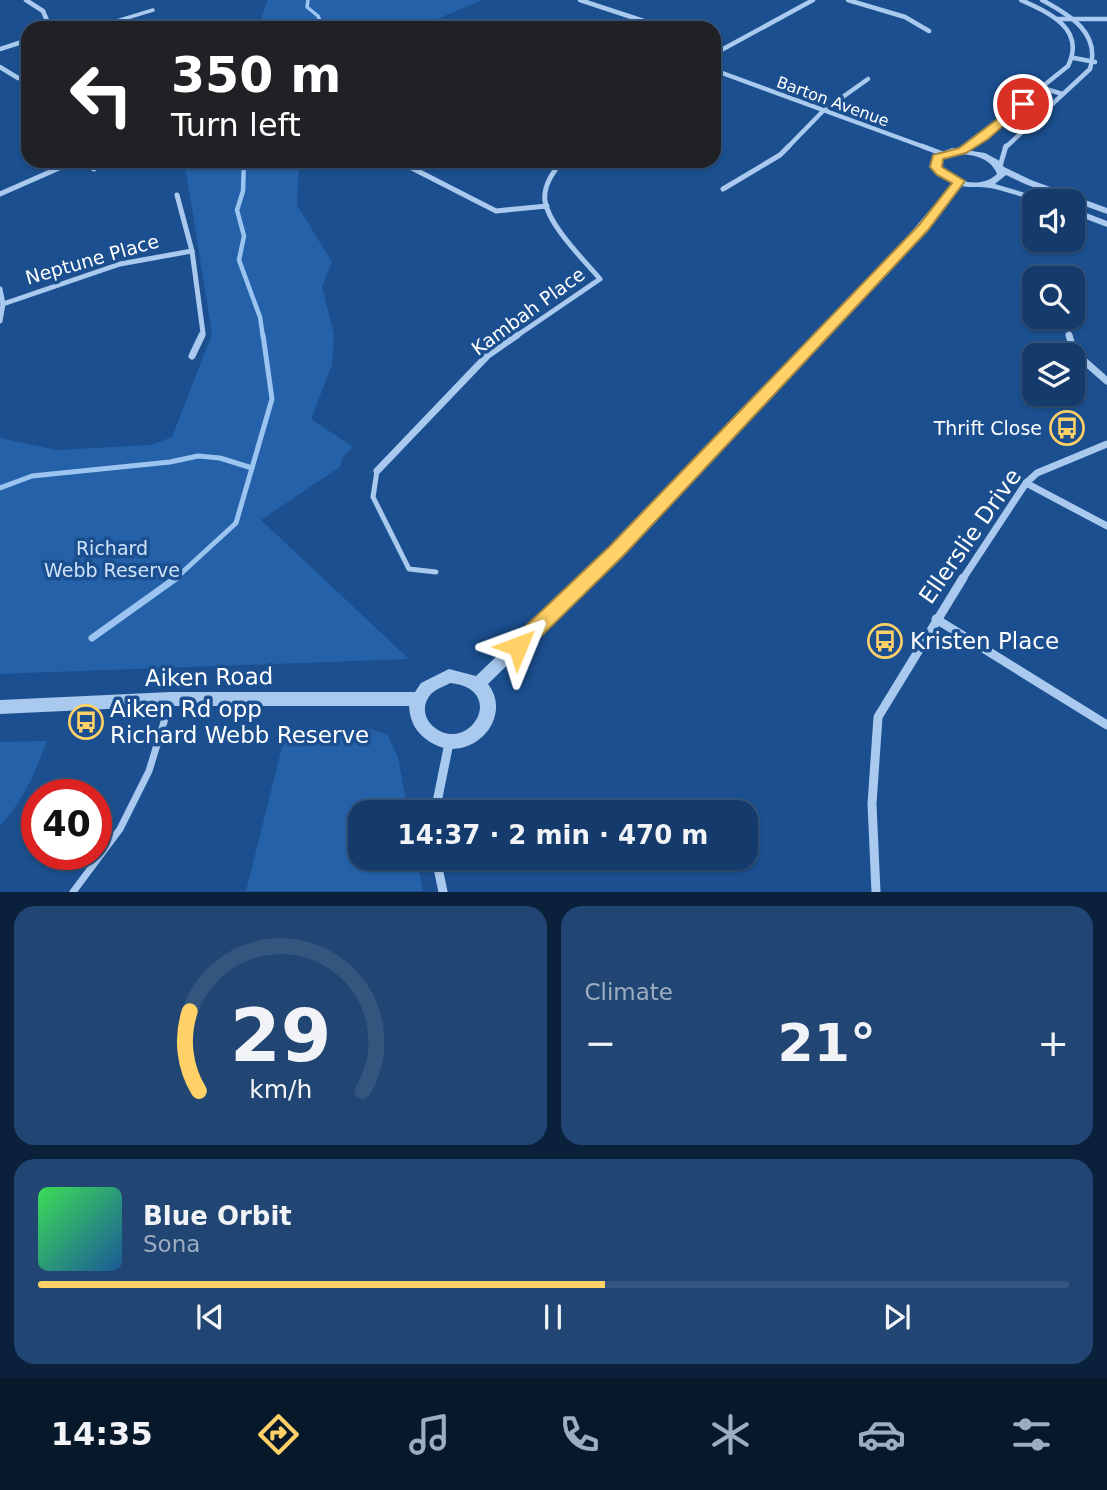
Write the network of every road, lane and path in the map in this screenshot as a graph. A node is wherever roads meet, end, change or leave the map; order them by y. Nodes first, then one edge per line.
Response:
1 (26, 0) edge
2 (580, 0) edge
3 (600, 0) edge
4 (813, 0) edge
5 (848, 0) edge
6 (1021, 0) edge
7 (1042, 0) edge
8 (592, 4) junction
9 (153, 10) dead end
10 (1057, 19) junction
11 (1075, 19) junction
12 (1107, 19) edge
13 (47, 21) edge
14 (117, 21) edge
15 (644, 21) edge
16 (929, 30) dead end
17 (21, 42) edge
18 (721, 47) edge
19 (725, 48) junction
20 (0, 49) edge
21 (721, 50) edge
22 (1074, 58) junction
23 (1095, 62) junction
24 (0, 67) edge
25 (721, 73) edge
26 (21, 78) edge
27 (868, 79) dead end
28 (1043, 88) junction
29 (1062, 94) junction
30 (823, 111) junction
31 (962, 151) junction
32 (943, 153) junction
33 (1001, 167) junction
34 (61, 168) edge
35 (412, 168) edge
36 (556, 168) edge
37 (959, 181) junction
38 (985, 184) junction
39 (723, 189) dead end
40 (0, 194) edge
41 (1022, 194) edge
42 (177, 195) dead end
43 (547, 206) junction
44 (1107, 211) edge
45 (1085, 215) edge
46 (1107, 223) edge
47 (192, 251) junction
48 (0, 289) edge
49 (3, 304) junction
50 (0, 321) edge
51 (1069, 335) dead end
52 (192, 356) dead end
53 (1107, 381) edge
54 (1107, 444) edge
55 (377, 471) joint
56 (1026, 483) junction
57 (1107, 526) edge
58 (436, 572) dead end
59 (936, 619) junction
60 (478, 684) junction
61 (171, 699) junction
62 (419, 699) junction
63 (0, 707) edge
64 (1107, 725) edge
65 (449, 743) junction
66 (437, 800) edge
67 (439, 870) edge
68 (73, 891) edge
69 (443, 891) edge
70 (876, 891) edge

1 - 13 street
2 - 8 street
3 - 8 street
4 - 19 street
5 - 16 street
6 - 10 street
7 - 11 street
8 - 15 street
9 - 14 lane
10 - 11 street
10 - 22 street
11 - 12 street
11 - 23 street
17 - 20 street
18 - 19 street
19 - 21 street
22 - 23 street
22 - 28 street
23 - 29 street
24 - 26 street
25 - 30 street, Barton Avenue
27 - 30 street
28 - 29 street
28 - 31 street
29 - 33 street
30 - 32 street, Barton Avenue
30 - 39 street
31 - 32 street
31 - 33 street
32 - 37 street
33 - 38 street
33 - 44 street
34 - 40 street
35 - 43 street
36 - 43 street
37 - 38 street
37 - 60 street
38 - 41 street
42 - 47 street
43 - 55 street, Kambah Place
45 - 46 street
47 - 49 street, Neptune Place
47 - 52 street
48 - 49 street
49 - 50 street
51 - 53 street
54 - 56 street, Ellerslie Drive
55 - 58 lane
56 - 57 street
56 - 59 street, Ellerslie Drive
59 - 64 street
59 - 70 street, Ellerslie Drive
60 - 62 street
60 - 65 street
61 - 62 street, Aiken Road
61 - 63 street, Aiken Road
61 - 68 lane
62 - 65 street
65 - 66 street
67 - 69 street

